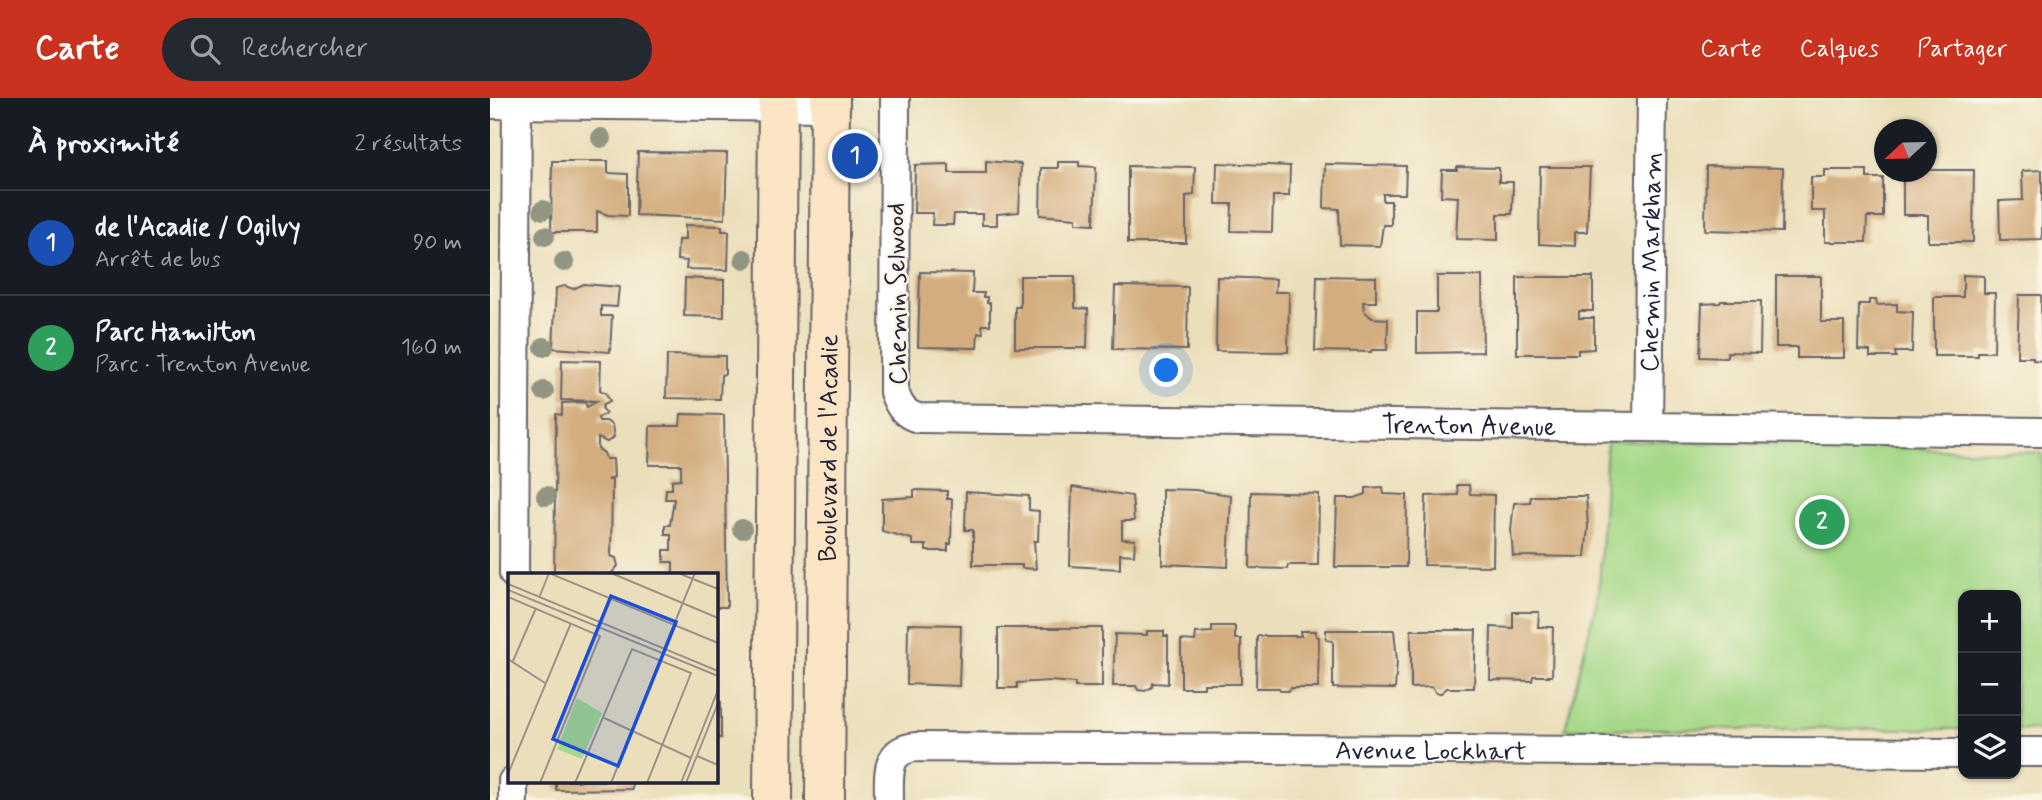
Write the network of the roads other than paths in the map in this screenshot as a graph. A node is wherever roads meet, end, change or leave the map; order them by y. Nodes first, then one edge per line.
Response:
1 (895, 98) edge
2 (1653, 98) edge
3 (508, 102) edge
4 (778, 102) edge
5 (830, 103) edge
6 (899, 405) joint
7 (1648, 426) junction
8 (2042, 432) edge
9 (514, 573) edge
10 (2021, 752) edge
11 (2042, 752) edge
12 (1958, 753) edge
13 (513, 782) edge
14 (513, 800) edge
15 (774, 800) edge
16 (825, 800) edge
17 (889, 800) edge

1 - 6 street, Chemin Selwood
2 - 7 street, Chemin Markham
3 - 4 street
3 - 9 street
4 - 5 street
4 - 15 main road, Boulevard de l'Acadie
5 - 16 main road, Boulevard de l'Acadie
6 - 7 street, Trenton Avenue
7 - 8 street, Trenton Avenue
10 - 11 street
12 - 17 street, Avenue Lockhart
13 - 14 street

